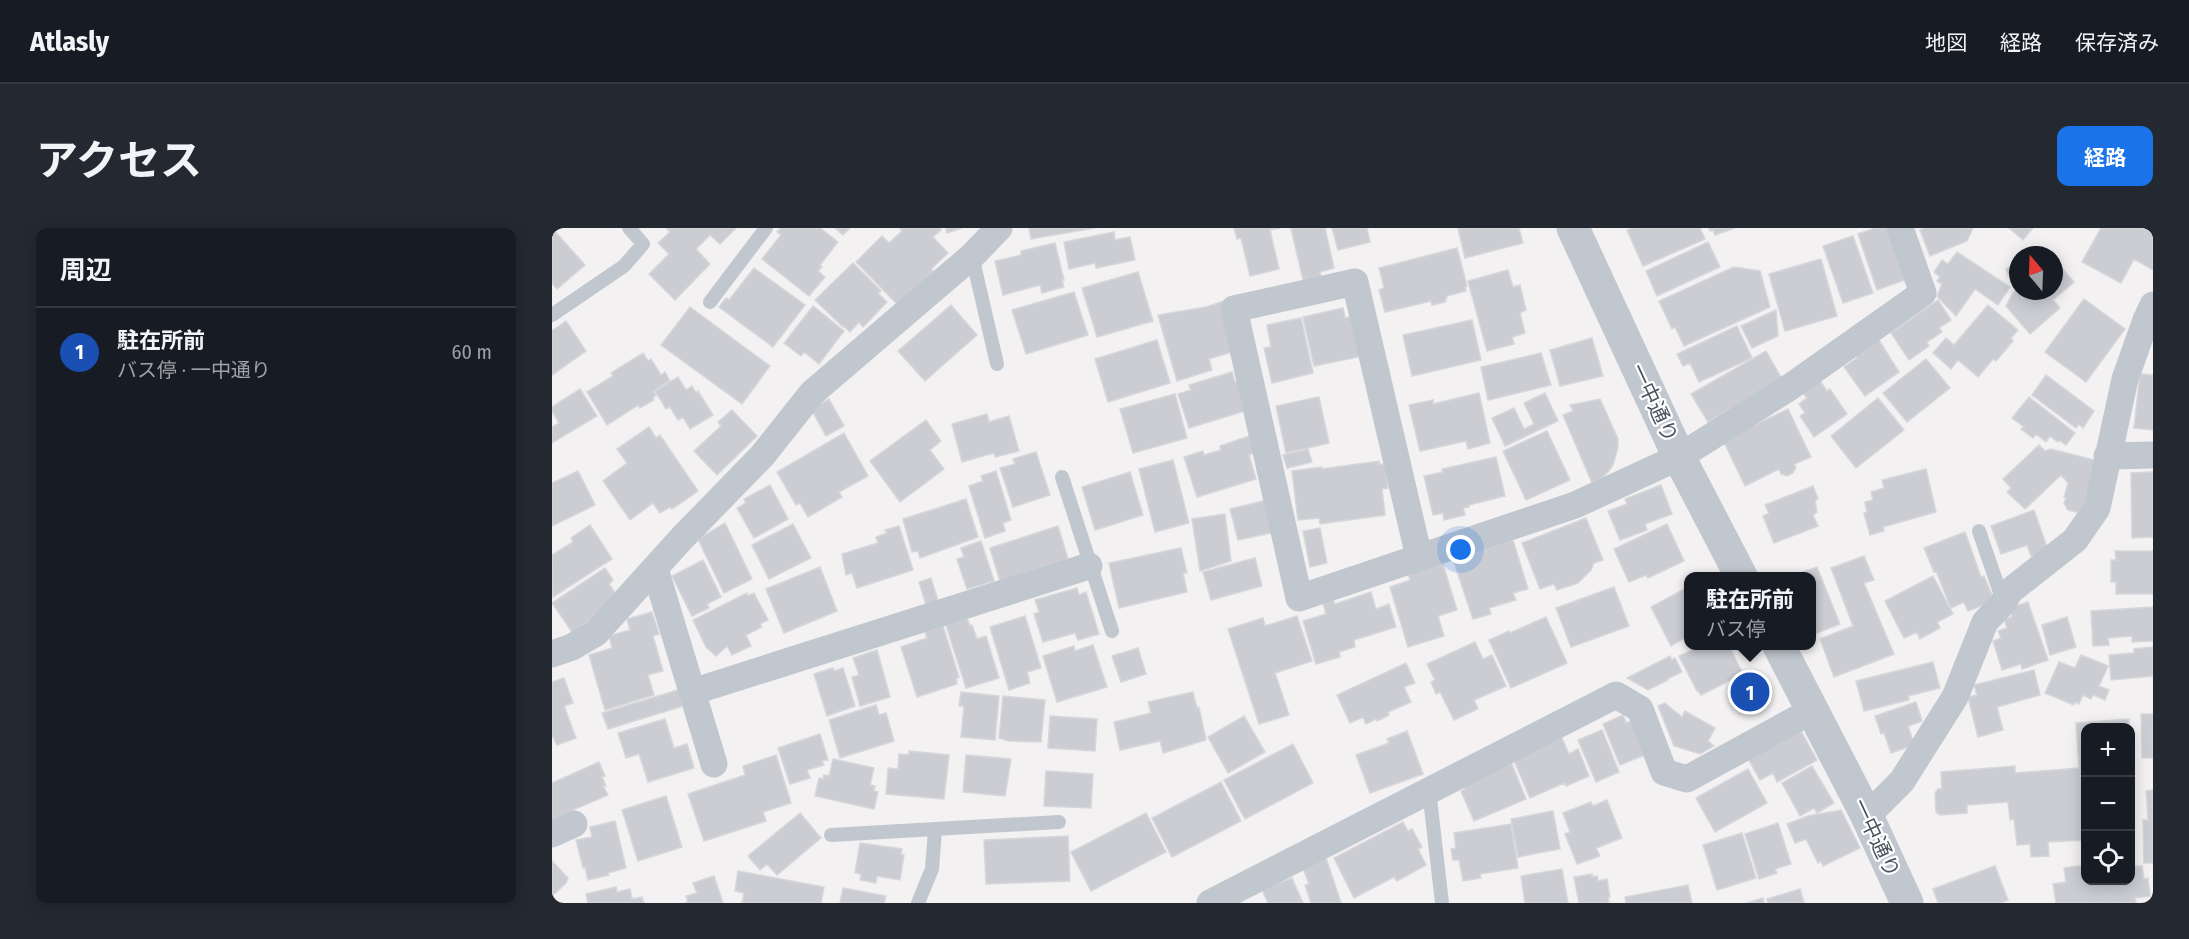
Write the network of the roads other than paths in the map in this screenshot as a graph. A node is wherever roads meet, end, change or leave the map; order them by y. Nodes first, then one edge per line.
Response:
1 (629, 228) edge
2 (766, 228) edge
3 (999, 228) edge
4 (1573, 228) edge
5 (1900, 228) edge
6 (972, 255) junction
7 (710, 302) dead end
8 (2153, 305) edge
9 (552, 315) edge
10 (997, 364) dead end
11 (2153, 455) edge
12 (2107, 456) junction
13 (1679, 457) junction
14 (1062, 477) dead end
15 (1979, 531) dead end
16 (1419, 557) junction
17 (1089, 566) junction
18 (655, 569) junction
19 (1739, 572) edge
20 (2003, 603) junction
21 (1112, 631) dead end
22 (1782, 650) edge
23 (552, 654) edge
24 (692, 692) junction
25 (1813, 710) junction
26 (714, 764) dead end
27 (1429, 790) junction
28 (1867, 816) junction
29 (1059, 822) dead end
30 (935, 830) junction
31 (831, 836) dead end
32 (918, 903) edge
33 (1210, 903) edge
34 (1442, 903) edge
35 (1906, 903) edge

1 - 9 lane
2 - 7 lane
3 - 6 street
4 - 13 street, 一中通り
5 - 13 street
6 - 10 lane
6 - 18 street
8 - 12 street
11 - 12 street
12 - 20 street
13 - 16 street
13 - 19 street, 一中通り
14 - 17 lane
15 - 20 lane
16 - 16 street
17 - 21 lane
17 - 24 street
18 - 23 street
18 - 24 street
20 - 28 street
22 - 25 street, 一中通り
24 - 26 street
25 - 27 street
25 - 28 street, 一中通り
27 - 33 street
27 - 34 lane
28 - 35 street, 一中通り
29 - 30 lane
30 - 31 lane
30 - 32 lane

